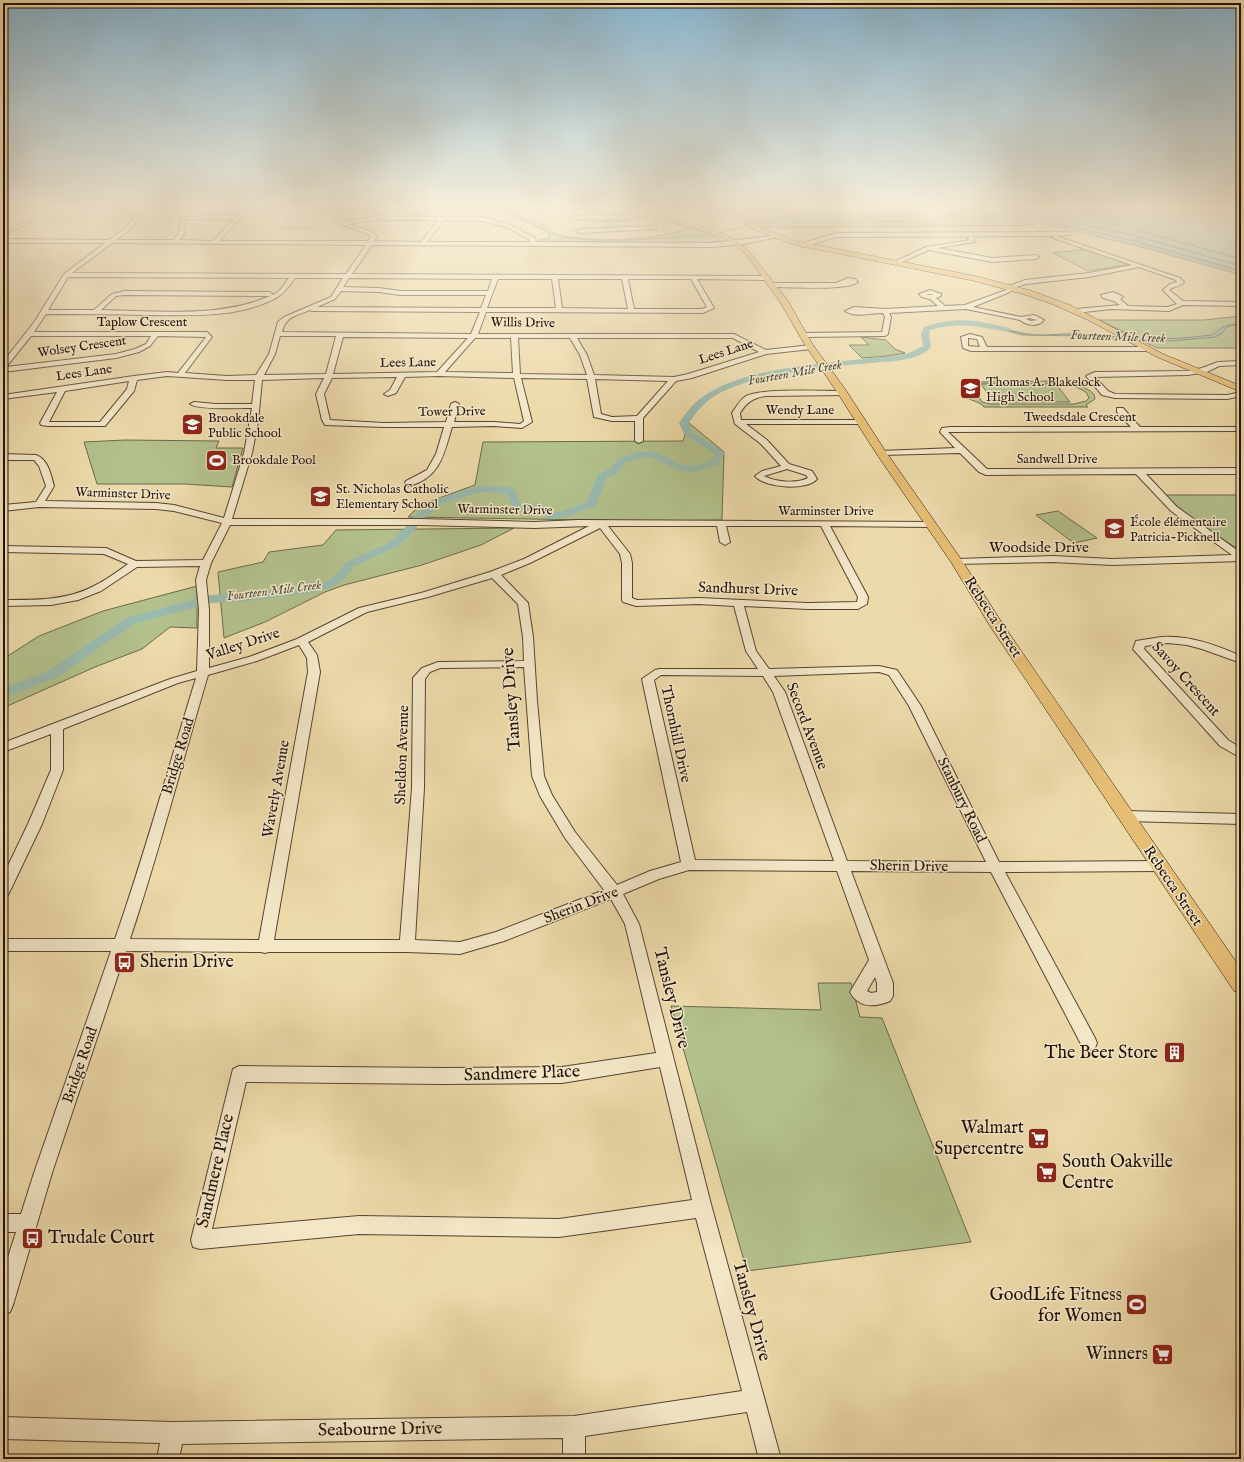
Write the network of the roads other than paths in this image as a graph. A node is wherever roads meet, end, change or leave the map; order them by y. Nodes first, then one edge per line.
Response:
1 (65, 277) edge
2 (292, 277) edge
3 (346, 277) edge
4 (496, 277) edge
5 (555, 277) edge
6 (625, 277) edge
7 (640, 277) edge
8 (766, 277) edge
9 (965, 277) edge
10 (1069, 277) edge
11 (1173, 277) edge
12 (693, 278) junction
13 (769, 281) junction
14 (837, 285) dead end
15 (1011, 288) junction
16 (339, 289) junction
17 (489, 293) junction
18 (278, 294) junction
19 (932, 298) dead end
20 (1116, 299) dead end
21 (1241, 300) edge
22 (1181, 303) junction
23 (1218, 303) junction
24 (1241, 304) edge
25 (966, 307) junction
26 (943, 308) junction
27 (1126, 308) junction
28 (308, 309) junction
29 (559, 309) junction
30 (483, 310) junction
31 (631, 310) junction
32 (868, 311) dead end
33 (885, 311) junction
34 (1076, 311) junction
35 (44, 312) junction
36 (96, 312) junction
37 (1022, 319) dead end
38 (29, 334) junction
39 (156, 334) junction
40 (277, 334) junction
41 (340, 335) junction
42 (474, 335) junction
43 (514, 335) junction
44 (804, 335) junction
45 (572, 336) junction
46 (811, 347) junction
47 (984, 349) dead end
48 (1148, 349) junction
49 (765, 352) junction
50 (1241, 363) edge
51 (3, 366) edge
52 (3, 370) edge
53 (1197, 371) junction
54 (181, 374) junction
55 (439, 374) junction
56 (402, 375) junction
57 (329, 376) junction
58 (517, 376) junction
59 (259, 377) junction
60 (134, 378) junction
61 (592, 378) junction
62 (674, 379) junction
63 (62, 389) junction
64 (1241, 389) edge
65 (842, 393) junction
66 (388, 394) dead end
67 (1241, 394) edge
68 (3, 397) edge
69 (194, 404) dead end
70 (455, 404) dead end
71 (255, 406) junction
72 (1120, 410) dead end
73 (639, 418) junction
74 (738, 422) junction
75 (862, 422) junction
76 (449, 424) junction
77 (1138, 429) junction
78 (1241, 429) edge
79 (639, 441) dead end
80 (961, 450) junction
81 (881, 453) junction
82 (3, 457) edge
83 (786, 466) junction
84 (1138, 471) junction
85 (1241, 471) edge
86 (409, 483) dead end
87 (39, 504) junction
88 (3, 508) edge
89 (226, 522) junction
90 (602, 524) junction
91 (721, 524) junction
92 (824, 524) junction
93 (930, 524) junction
94 (725, 542) dead end
95 (3, 549) edge
96 (1241, 558) edge
97 (957, 562) junction
98 (206, 563) junction
99 (135, 564) junction
100 (494, 574) junction
101 (738, 602) junction
102 (3, 603) edge
103 (301, 641) junction
104 (1241, 660) edge
105 (530, 664) junction
106 (765, 673) junction
107 (203, 674) junction
108 (57, 727) junction
109 (3, 748) edge
110 (1241, 754) edge
111 (1126, 816) junction
112 (1241, 819) edge
113 (689, 865) junction
114 (842, 865) junction
115 (1159, 866) junction
116 (995, 867) junction
117 (3, 891) edge
118 (614, 892) junction
119 (3, 945) edge
120 (121, 945) junction
121 (407, 946) junction
122 (265, 947) junction
123 (877, 960) dead end
124 (1241, 985) edge
125 (1089, 1043) dead end
126 (665, 1059) junction
127 (703, 1208) junction
128 (3, 1223) edge
129 (27, 1223) junction
130 (3, 1305) edge
131 (754, 1400) junction
132 (574, 1427) junction
133 (3, 1428) edge
134 (173, 1433) junction
135 (168, 1459) edge
136 (574, 1459) edge
137 (770, 1459) edge

1 - 35 street
2 - 18 street
3 - 16 street, Bridge Road
4 - 17 street
5 - 29 street
6 - 31 street
7 - 12 street
8 - 13 main road, Rebecca Street
9 - 15 main road
10 - 15 street
11 - 22 street
12 - 13 street
12 - 31 street
13 - 14 street
13 - 44 main road, Rebecca Street
15 - 25 street
15 - 34 main road
16 - 17 street
16 - 28 street, Bridge Road
17 - 30 street
18 - 36 street
18 - 36 street
19 - 26 street
20 - 27 street
21 - 23 street
22 - 23 street
22 - 27 street
23 - 24 street
25 - 26 street
25 - 37 street
26 - 33 street
27 - 34 street
28 - 30 street
28 - 40 street, Bridge Road
29 - 30 street
29 - 31 street
30 - 42 street
32 - 33 street
33 - 44 street
34 - 48 main road
35 - 36 street
35 - 38 street
38 - 39 street, Taplow Crescent
38 - 51 street
39 - 52 street, Wolsey Crescent
39 - 54 street, Taplow Crescent
40 - 41 street, Willis Drive
40 - 59 street, Bridge Road
41 - 42 street, Willis Drive
41 - 57 street
42 - 43 street, Willis Drive
42 - 55 street
43 - 45 street, Willis Drive
43 - 58 street
44 - 46 main road, Rebecca Street
45 - 49 street, Willis Drive
45 - 61 street
46 - 49 street, Lees Lane
46 - 65 main road, Rebecca Street
47 - 48 street
48 - 53 main road
49 - 62 street, Lees Lane
50 - 53 street
53 - 64 main road
53 - 67 street
54 - 59 street, Lees Lane
54 - 60 street, Lees Lane
55 - 56 street, Lees Lane
55 - 58 street, Lees Lane
56 - 57 street, Lees Lane
56 - 66 street
57 - 59 street, Lees Lane
57 - 76 street, Tower Drive
58 - 61 street, Lees Lane
58 - 76 street, Tower Drive
59 - 71 street, Bridge Road
60 - 63 street, Lees Lane
60 - 63 street
61 - 62 street, Lees Lane
61 - 73 street
62 - 73 street
63 - 68 street, Lees Lane
65 - 74 street
65 - 75 main road, Rebecca Street
69 - 71 street
70 - 76 street
71 - 89 street, Bridge Road
72 - 77 street
73 - 79 street
74 - 75 street, Wendy Lane
74 - 83 street
75 - 81 main road, Rebecca Street
76 - 86 street
77 - 78 street, Tweedsdale Crescent
77 - 80 street, Tweedsdale Crescent
80 - 81 street
80 - 84 street, Sandwell Drive
81 - 93 main road, Rebecca Street
82 - 87 street
83 - 83 street
84 - 85 street, Sandwell Drive
84 - 96 street
87 - 88 street, Warminster Drive
87 - 89 street, Warminster Drive
89 - 90 street, Warminster Drive
89 - 98 street, Bridge Road
90 - 91 street, Warminster Drive
90 - 100 street, Warminster Drive
90 - 101 street, Sandhurst Drive
91 - 92 street, Warminster Drive
91 - 94 street
92 - 93 street, Warminster Drive
92 - 101 street, Sandhurst Drive
93 - 97 main road, Rebecca Street
95 - 99 street
96 - 97 street, Woodside Drive
97 - 111 main road, Rebecca Street
98 - 99 street
98 - 107 street, Bridge Road
99 - 102 street
100 - 103 street, Valley Drive
100 - 105 street, Tansley Drive
101 - 106 street, Secord Avenue
103 - 107 street, Valley Drive
103 - 122 street, Waverly Avenue
104 - 110 street, Savoy Crescent
105 - 118 street, Tansley Drive
105 - 121 street, Sheldon Avenue
106 - 113 street, Thornhill Drive
106 - 114 street, Secord Avenue
106 - 116 street, Stanbury Road
107 - 108 street, Valley Drive
107 - 120 street, Bridge Road
108 - 109 street, Valley Drive
108 - 117 street
111 - 112 street
111 - 115 main road, Rebecca Street
113 - 114 street, Sherin Drive
113 - 118 street, Sherin Drive
114 - 116 street, Sherin Drive
114 - 123 street, Secord Avenue
115 - 116 street, Sherin Drive
115 - 124 main road, Rebecca Street
116 - 125 street, Stanbury Road
118 - 121 street, Sherin Drive
118 - 126 street, Tansley Drive
119 - 120 street, Sherin Drive
120 - 122 street, Sherin Drive
120 - 129 street, Bridge Road
121 - 122 street, Sherin Drive
126 - 127 street, Tansley Drive
126 - 127 street, Sandmere Place
127 - 131 street, Tansley Drive
128 - 129 street
129 - 130 street, Bridge Road
131 - 132 street, Seabourne Drive
131 - 137 street, Tansley Drive
132 - 134 street, Seabourne Drive
132 - 136 street
133 - 134 street, Seabourne Drive
134 - 135 street

